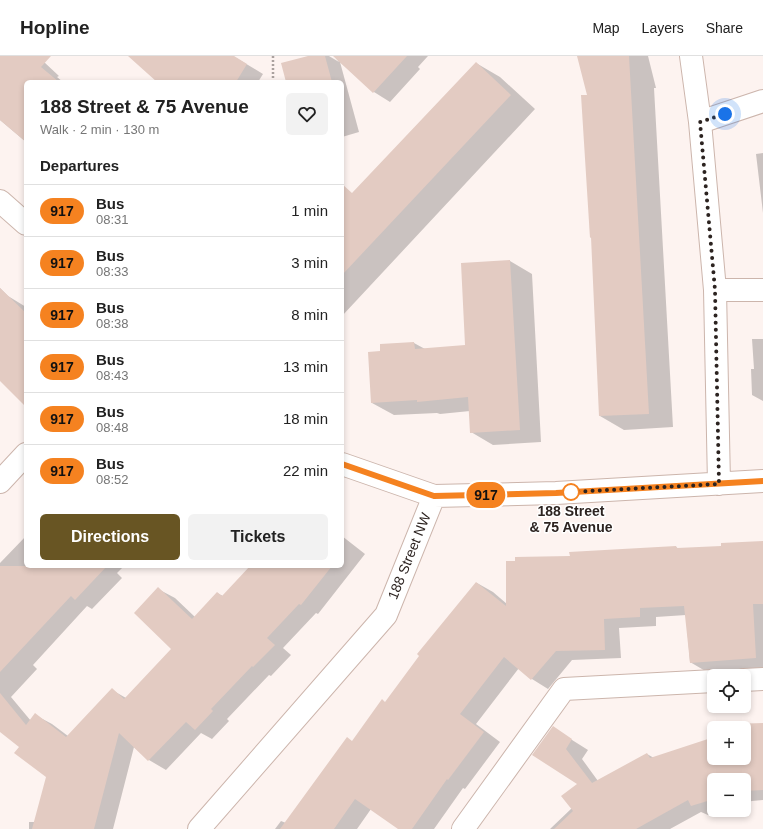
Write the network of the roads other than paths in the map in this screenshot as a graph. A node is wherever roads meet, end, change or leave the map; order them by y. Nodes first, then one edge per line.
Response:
1 (691, 56) edge
2 (763, 101) edge
3 (700, 122) junction
4 (0, 201) edge
5 (24, 222) edge
6 (715, 290) junction
7 (763, 290) edge
8 (24, 456) edge
9 (344, 465) edge
10 (763, 481) edge
11 (0, 482) edge
12 (719, 484) junction
13 (434, 496) junction
14 (763, 679) edge
15 (751, 680) edge
16 (707, 681) edge
17 (199, 829) edge
18 (463, 829) edge

1 - 3 street
2 - 3 street
3 - 6 street
4 - 5 street
6 - 7 street
6 - 12 street
8 - 11 street
9 - 13 street
10 - 12 street, 188 Street NW
12 - 13 street, 188 Street NW
13 - 17 street, 188 Street NW
14 - 15 street
16 - 18 street

